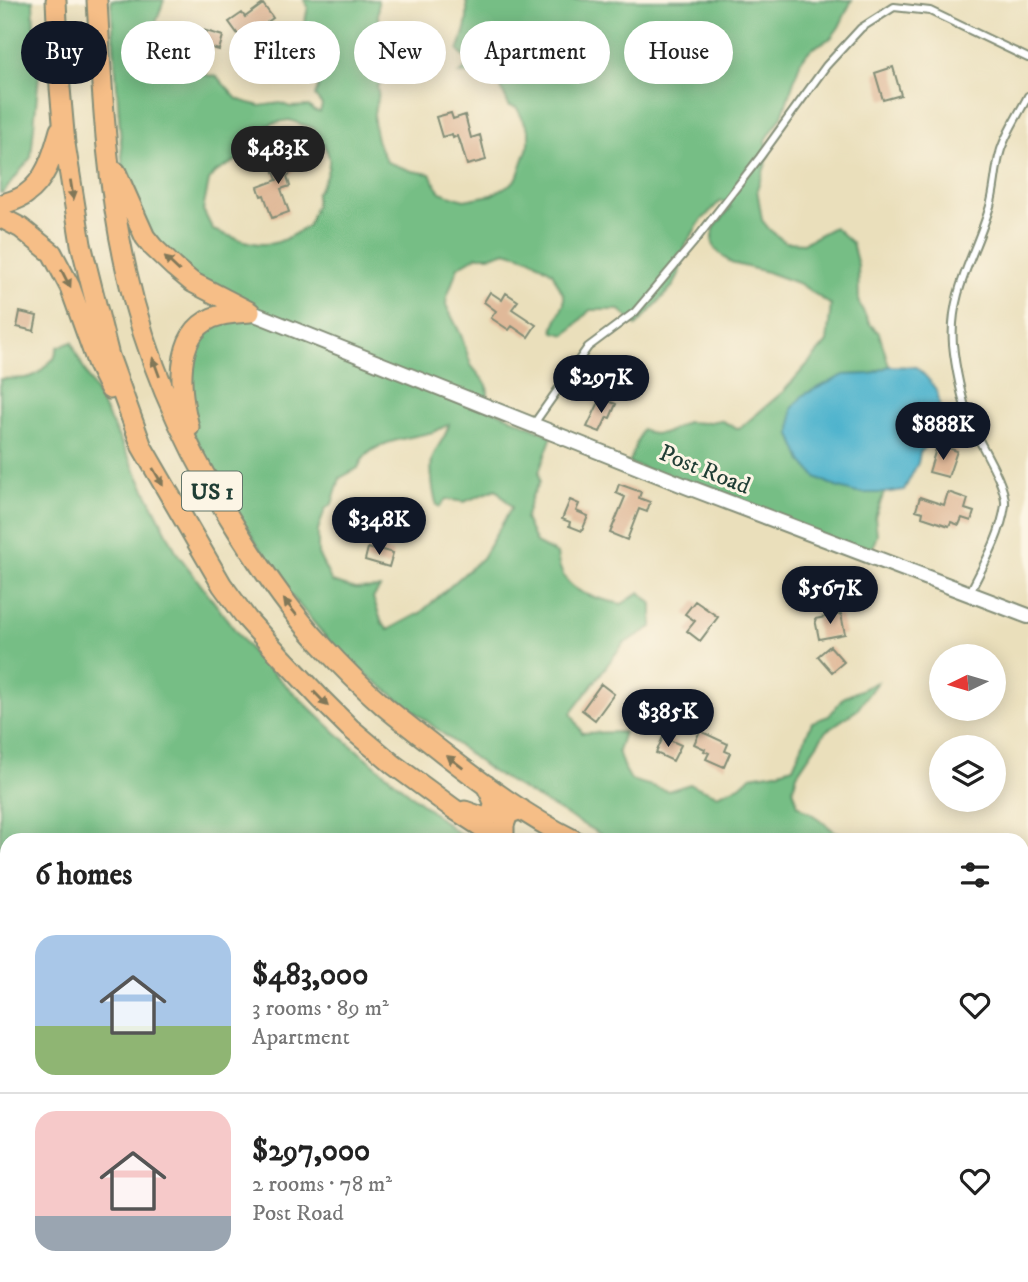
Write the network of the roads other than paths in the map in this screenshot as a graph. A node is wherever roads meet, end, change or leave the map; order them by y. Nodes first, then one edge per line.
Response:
1 (56, 0) edge
2 (97, 0) edge
3 (1028, 58) edge
4 (1028, 96) edge
5 (63, 119) junction
6 (107, 139) junction
7 (0, 205) edge
8 (0, 217) edge
9 (192, 282) junction
10 (250, 312) junction
11 (196, 330) junction
12 (533, 425) junction
13 (142, 447) junction
14 (211, 490) junction
15 (969, 594) junction
16 (1028, 616) edge
17 (485, 784) junction
18 (454, 809) junction
19 (521, 809) junction
20 (492, 833) edge
21 (503, 833) edge
22 (562, 833) edge

1 - 5 highway, US 1
2 - 6 highway, US 1
3 - 12 lane
4 - 15 lane
5 - 7 highway
5 -> 13 highway, US 1
9 -> 6 highway
14 -> 6 highway, US 1
8 -> 13 highway
9 - 10 highway
9 - 11 highway
10 - 11 highway
10 - 12 street, Post Road
11 - 14 highway
12 - 15 street, Post Road
13 -> 18 highway, US 1
17 -> 14 highway, US 1
15 - 16 street, Post Road
17 - 18 highway
17 - 19 highway, US 1
18 - 20 highway, US 1
19 - 21 highway
19 - 22 highway, US 1

